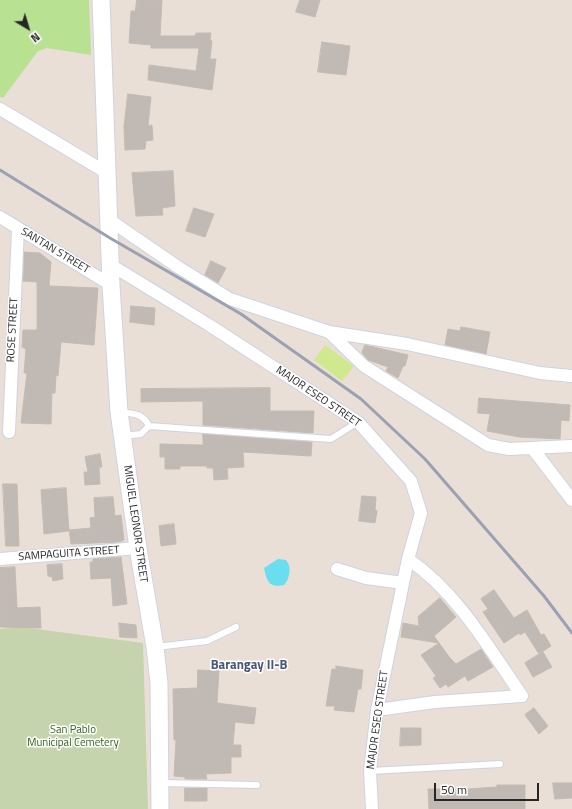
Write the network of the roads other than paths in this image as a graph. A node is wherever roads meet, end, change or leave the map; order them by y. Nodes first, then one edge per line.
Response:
1 (101, 0) edge
2 (0, 109) edge
3 (109, 174) junction
4 (0, 217) edge
5 (108, 218) junction
6 (18, 228) junction
7 (111, 265) junction
8 (111, 285) junction
9 (329, 332) junction
10 (572, 376) edge
11 (119, 412) junction
12 (358, 422) junction
13 (149, 426) junction
14 (9, 432) dead end
15 (122, 436) junction
16 (572, 446) edge
17 (533, 449) junction
18 (572, 500) edge
19 (138, 548) junction
20 (0, 559) edge
21 (408, 559) junction
22 (337, 569) dead end
23 (403, 583) junction
24 (236, 626) dead end
25 (155, 647) junction
26 (377, 710) junction
27 (500, 764) dead end
28 (370, 771) junction
29 (160, 783) junction
30 (256, 785) dead end
31 (160, 809) edge
32 (372, 809) edge

1 - 3 street, MIGUEL LEONOR STREET
2 - 3 street
3 - 5 street, MIGUEL LEONOR STREET
4 - 6 street, SANTAN STREET
5 - 7 street, MIGUEL LEONOR STREET
5 - 9 street
6 - 8 street, SANTAN STREET
6 - 14 street, ROSE STREET
7 - 8 street, MIGUEL LEONOR STREET
7 - 12 street, MAJOR ESEO STREET
8 - 11 street, MIGUEL LEONOR STREET
9 - 10 street
9 - 17 street
11 - 13 lane
11 - 15 street, MIGUEL LEONOR STREET
12 - 13 lane
12 - 21 street, MAJOR ESEO STREET
13 - 15 lane
15 - 19 street, MIGUEL LEONOR STREET
16 - 17 street
17 - 18 street
19 - 20 street, SAMPAGUITA STREET
19 - 25 street, MIGUEL LEONOR STREET
21 - 23 street, MAJOR ESEO STREET
21 - 26 street
22 - 23 street
23 - 26 street, MAJOR ESEO STREET
24 - 25 lane
25 - 29 street, MIGUEL LEONOR STREET
26 - 28 street, MAJOR ESEO STREET
27 - 28 lane
28 - 32 street, MAJOR ESEO STREET
29 - 30 lane
29 - 31 street, MIGUEL LEONOR STREET

